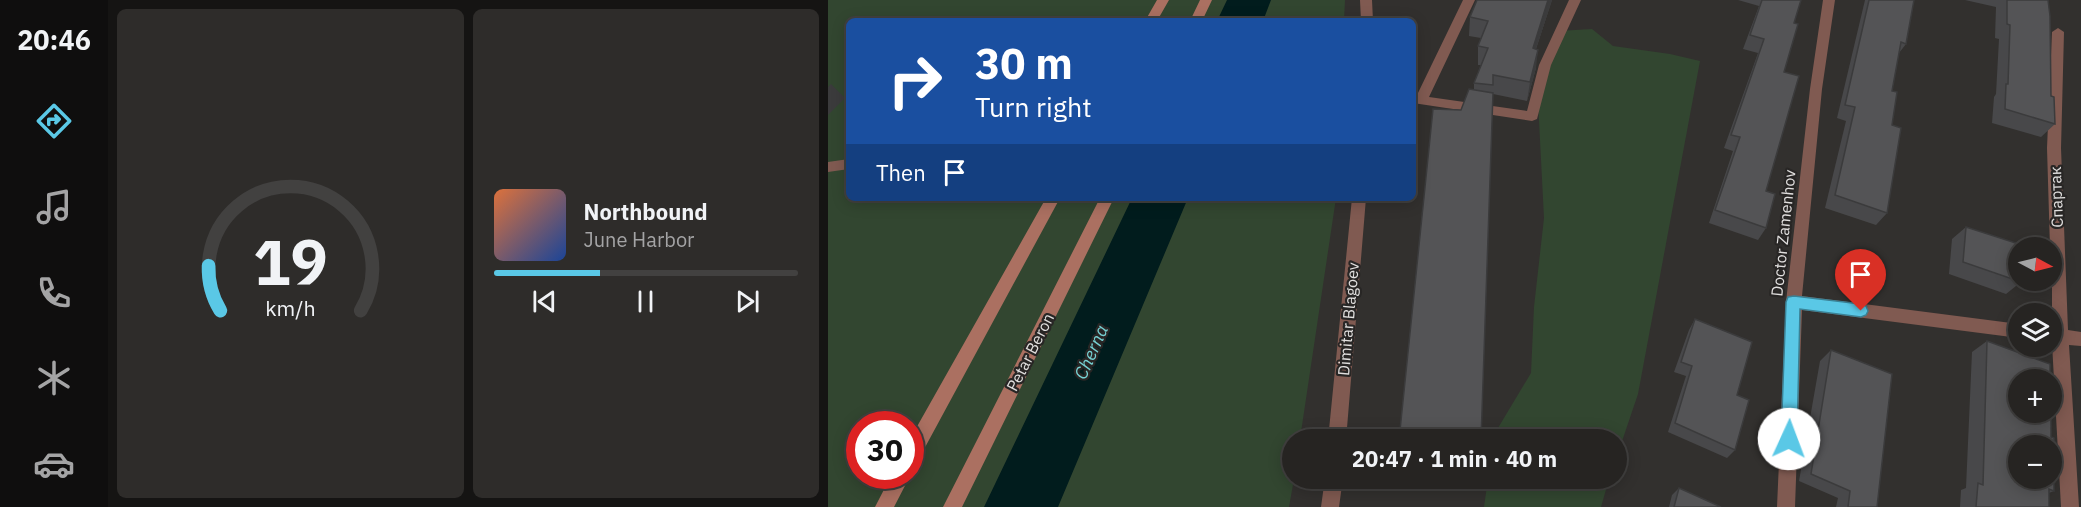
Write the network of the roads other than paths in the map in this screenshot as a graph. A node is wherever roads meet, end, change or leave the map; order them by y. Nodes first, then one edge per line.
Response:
1 (1163, 0) edge
2 (1206, 0) edge
3 (1366, 0) edge
4 (1469, 0) edge
5 (1575, 0) edge
6 (1829, 0) edge
7 (1153, 18) edge
8 (1197, 18) edge
9 (1367, 18) edge
10 (2058, 32) dead end
11 (1417, 99) edge
12 (846, 164) edge
13 (828, 167) edge
14 (1051, 201) edge
15 (1105, 201) edge
16 (1359, 201) edge
17 (1794, 302) junction
18 (2056, 303) edge
19 (2008, 330) edge
20 (2062, 337) edge
21 (2081, 339) edge
22 (2058, 357) edge
23 (1338, 429) edge
24 (924, 433) edge
25 (894, 489) edge
26 (1332, 489) edge
27 (884, 507) edge
28 (952, 507) edge
29 (1330, 507) edge
30 (1786, 507) edge
31 (2070, 507) edge

1 - 7 main road
2 - 8 main road
3 - 9 street
4 - 11 street
5 - 11 street
6 - 17 street, Doctor Zamenhov
10 - 18 street, Спартак
12 - 13 street
14 - 24 main road
15 - 28 main road, Petar Beron
16 - 23 street, Dimitar Blagoev
17 - 19 street
17 - 30 street, Doctor Zamenhov
20 - 21 street
22 - 31 street, Спартак
25 - 27 main road
26 - 29 street

